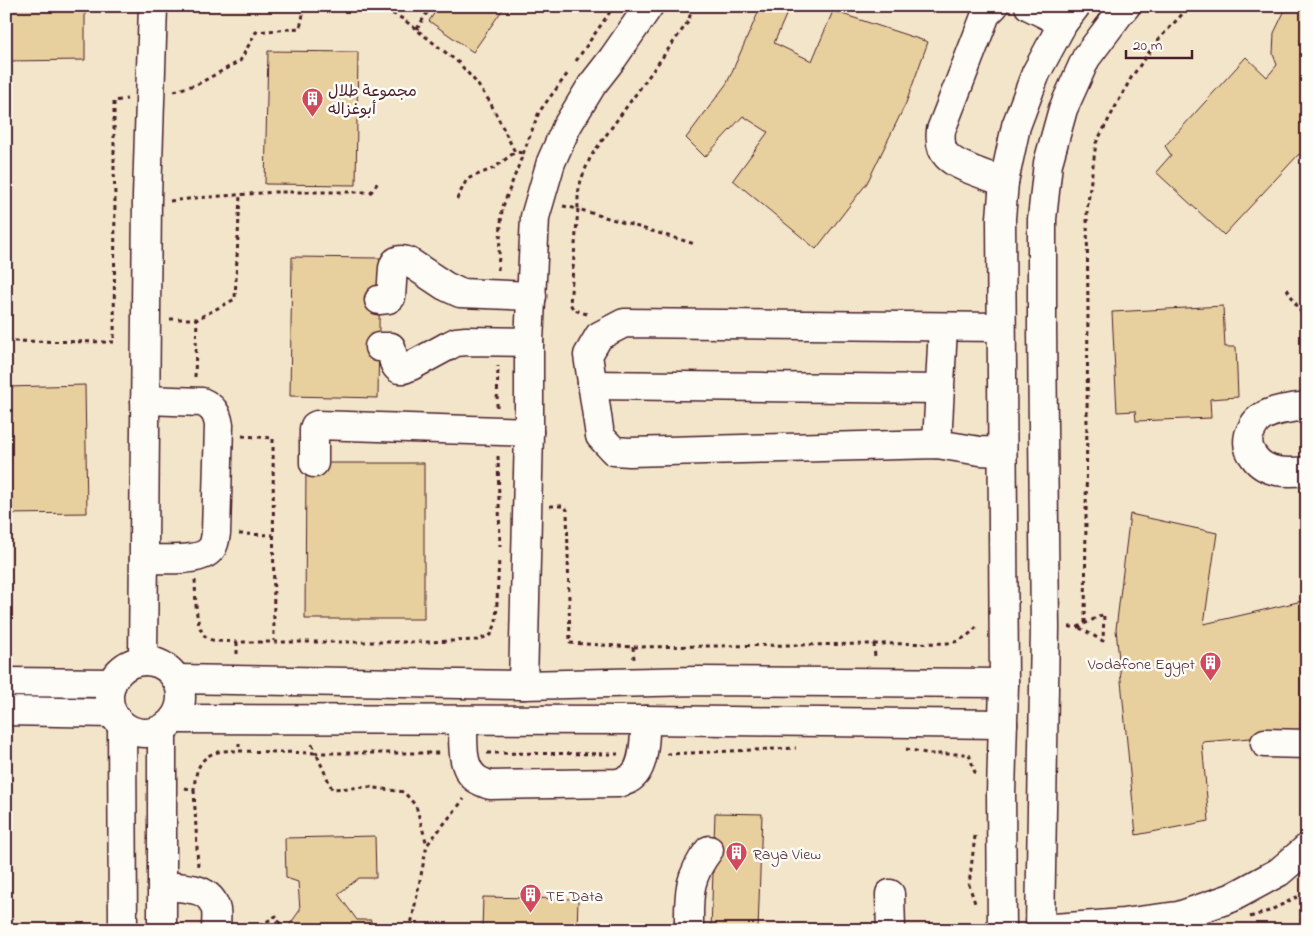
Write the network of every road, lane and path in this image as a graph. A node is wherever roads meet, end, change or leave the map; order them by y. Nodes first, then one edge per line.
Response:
1 (153, 6) edge
2 (305, 6) edge
3 (378, 6) edge
4 (431, 6) edge
5 (649, 6) edge
6 (694, 6) edge
7 (994, 6) edge
8 (1029, 6) edge
9 (1126, 6) edge
10 (1190, 6) edge
11 (1069, 14) edge
12 (300, 28) dead end
13 (417, 29) junction
14 (515, 152) junction
15 (551, 162) junction
16 (379, 181) dead end
17 (1004, 182) junction
18 (240, 194) junction
19 (457, 199) dead end
20 (540, 202) junction
21 (147, 204) junction
22 (502, 209) dead end
23 (578, 209) junction
24 (695, 244) dead end
25 (1287, 289) dead end
26 (497, 295) junction
27 (532, 296) junction
28 (379, 300) dead end
29 (1307, 318) edge
30 (146, 320) junction
31 (624, 323) junction
32 (944, 327) junction
33 (1001, 327) junction
34 (6, 341) edge
35 (498, 341) junction
36 (114, 342) dead end
37 (529, 342) junction
38 (378, 347) dead end
39 (592, 386) junction
40 (940, 389) junction
41 (145, 400) junction
42 (1307, 406) edge
43 (497, 431) junction
44 (529, 432) junction
45 (219, 434) junction
46 (937, 444) junction
47 (1002, 452) junction
48 (314, 463) dead end
49 (1307, 472) edge
50 (216, 533) junction
51 (273, 535) junction
52 (194, 558) junction
53 (144, 559) junction
54 (1086, 623) junction
55 (1078, 627) junction
56 (1045, 628) junction
57 (274, 641) junction
58 (143, 661) junction
59 (176, 679) junction
60 (6, 682) edge
61 (112, 683) junction
62 (1004, 683) junction
63 (523, 685) junction
64 (6, 711) edge
65 (117, 719) junction
66 (240, 720) junction
67 (301, 720) junction
68 (463, 720) junction
69 (646, 720) junction
70 (168, 724) junction
71 (1003, 724) junction
72 (1265, 742) dead end
73 (1307, 744) edge
74 (798, 748) dead end
75 (902, 749) dead end
76 (239, 751) junction
77 (316, 753) junction
78 (464, 753) junction
79 (642, 755) junction
80 (478, 781) junction
81 (978, 781) dead end
82 (162, 785) junction
83 (194, 790) junction
84 (976, 827) dead end
85 (427, 845) junction
86 (1307, 848) edge
87 (709, 850) dead end
88 (711, 884) dead end
89 (162, 886) junction
90 (199, 890) junction
91 (890, 894) dead end
92 (978, 912) dead end
93 (1040, 929) edge
94 (123, 930) edge
95 (162, 930) edge
96 (216, 930) edge
97 (253, 930) edge
98 (283, 930) edge
99 (410, 930) edge
100 (689, 930) edge
101 (698, 930) edge
102 (891, 930) edge
103 (1002, 930) edge

1 - 21 street
2 - 12 path
3 - 13 path
4 - 13 path
5 - 15 street
6 - 23 path
7 - 17 street
8 - 11 street
9 - 56 street
10 - 54 path
11 - 17 street
13 - 14 path
14 - 15 path
14 - 19 path
15 - 20 street
16 - 18 path
17 - 33 street
18 - 21 path
18 - 30 path
20 - 23 path
20 - 27 street
21 - 30 street
22 - 26 path
23 - 24 path
23 - 31 path
25 - 29 path
26 - 27 street
26 - 28 street
27 - 37 street
30 - 41 street
31 - 32 street
31 - 39 street
32 - 33 street
32 - 40 street
33 - 47 street
34 - 36 path
35 - 37 street
35 - 38 street
35 - 43 path
37 - 44 street
39 - 40 street
39 - 46 street
40 - 46 street
41 - 45 street
41 - 53 street
42 - 49 street
43 - 44 street
43 - 48 street
43 - 57 path
44 - 63 street
45 - 50 street
45 - 51 path
46 - 47 street
47 - 62 street
50 - 51 path
50 - 52 street
51 - 57 path
52 - 53 street
52 - 57 path
53 - 58 street
54 - 55 path
54 - 55 path
55 - 56 path
56 - 93 street
58 - 59 street
58 - 61 street
59 - 63 street
59 - 70 street
60 - 61 street
61 - 65 street
62 - 63 street
62 - 71 street
64 - 65 street
65 - 70 street
65 - 94 street
66 - 67 street
66 - 70 street
66 - 76 path
67 - 68 street
67 - 77 path
68 - 69 street
68 - 78 street
69 - 71 street
69 - 79 street
70 - 82 street
71 - 103 street
72 - 73 street
74 - 79 path
75 - 81 path
76 - 77 path
76 - 83 path
77 - 78 path
77 - 85 path
78 - 79 path
78 - 80 street
79 - 80 street
80 - 85 path
82 - 83 path
82 - 89 street
83 - 90 path
84 - 92 path
85 - 99 path
86 - 93 street
87 - 100 street
88 - 101 street
89 - 90 street
89 - 95 street
90 - 96 street
91 - 102 street
97 - 98 path

